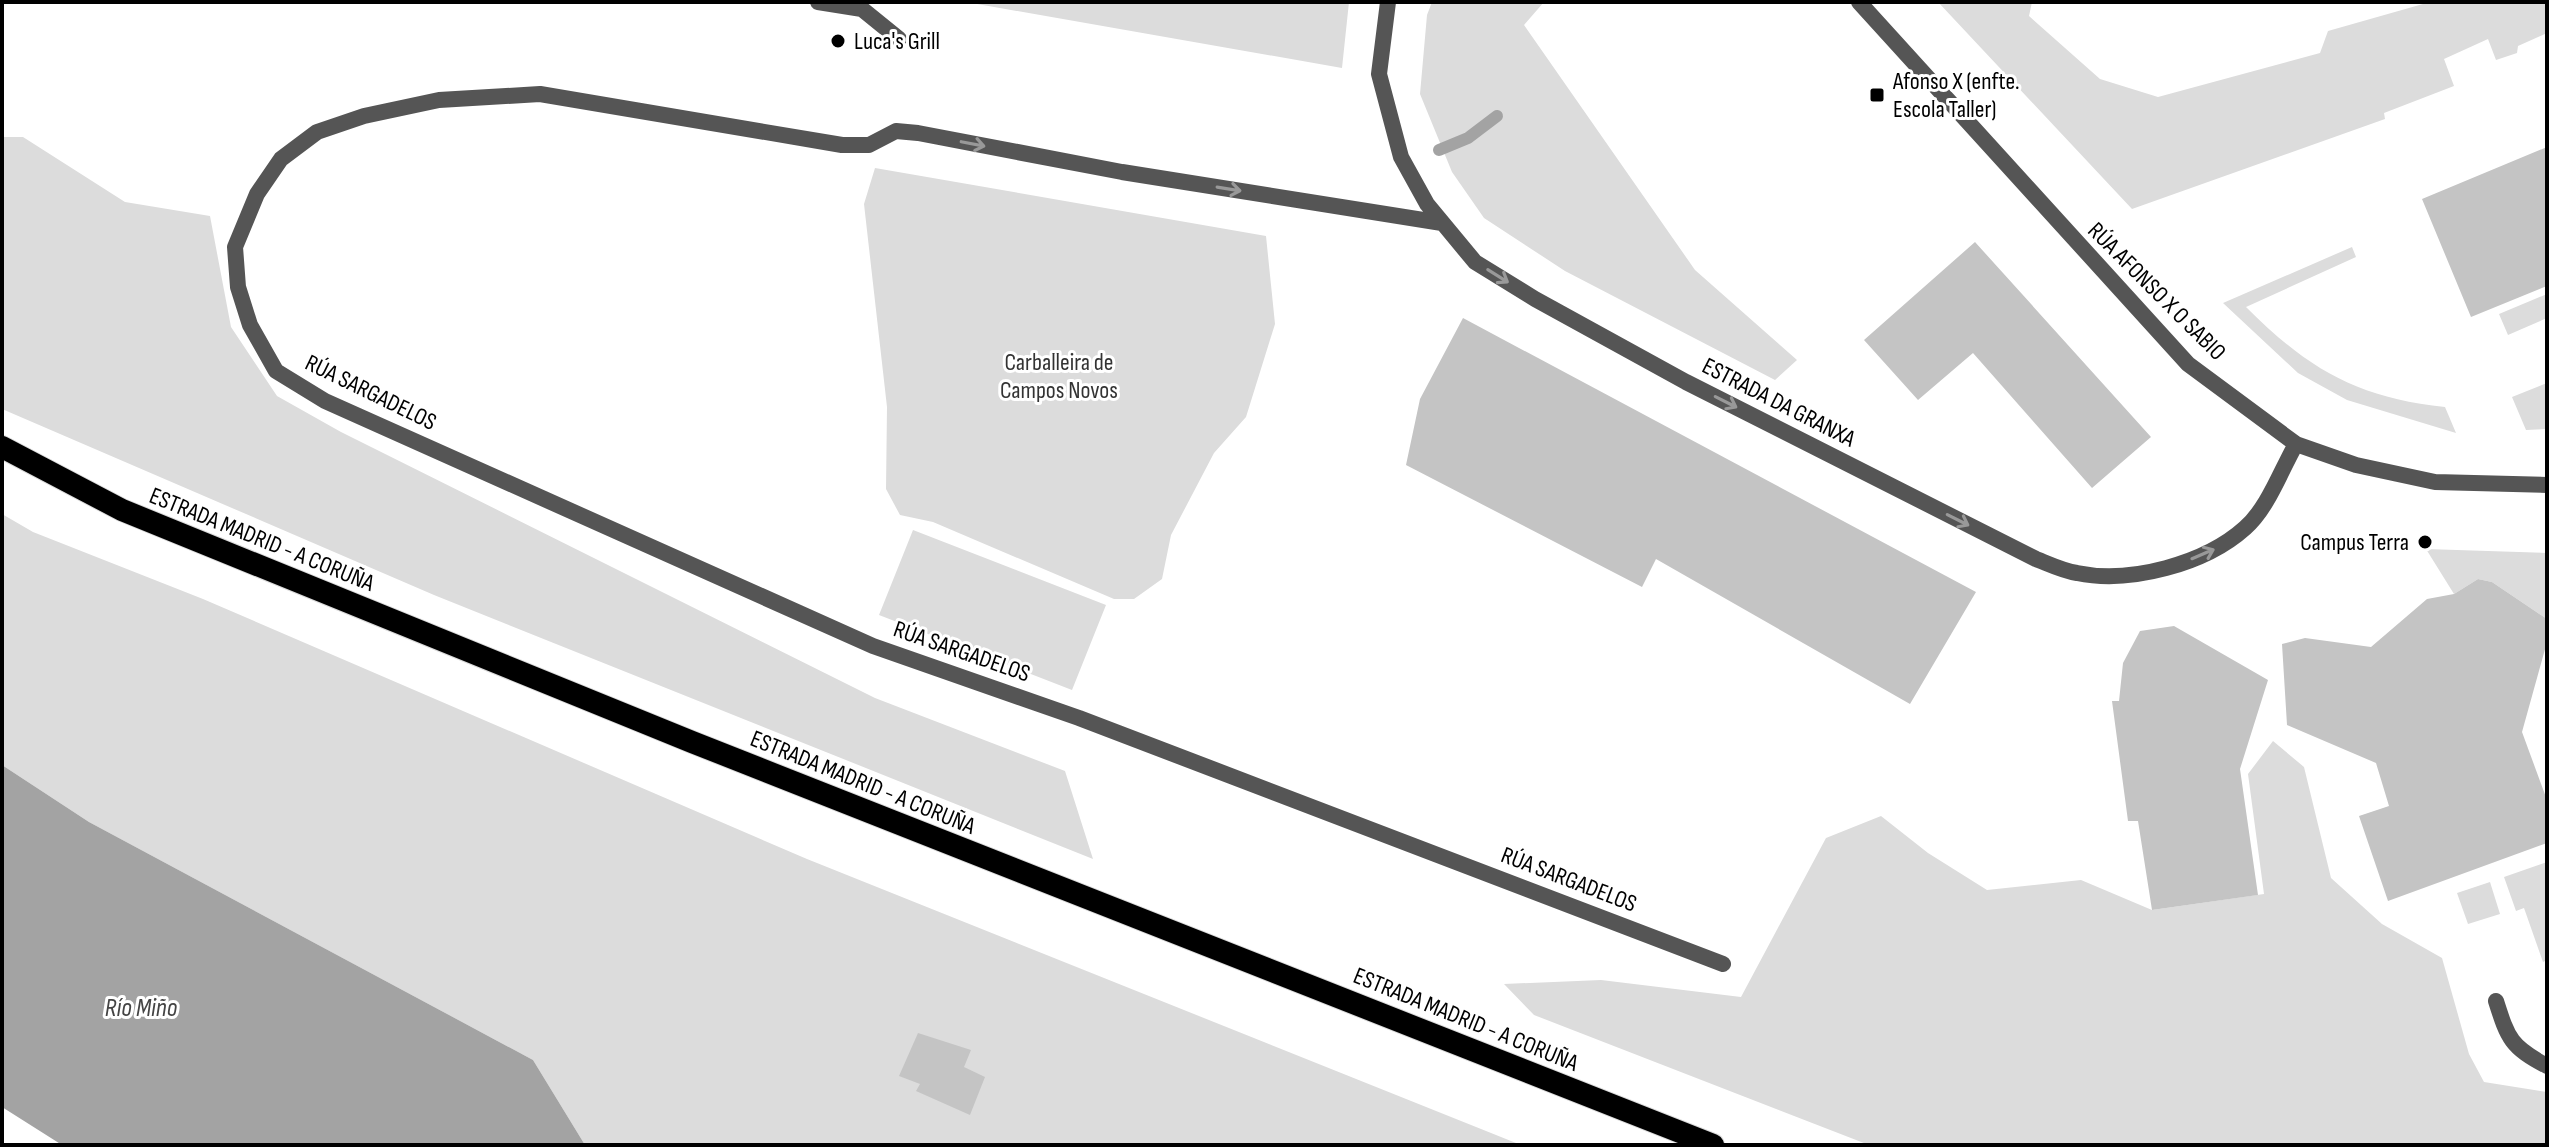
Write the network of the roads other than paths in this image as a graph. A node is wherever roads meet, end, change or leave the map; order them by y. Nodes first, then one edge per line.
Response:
1 (818, 2) edge
2 (1388, 2) edge
3 (1859, 2) edge
4 (899, 39) dead end
5 (1442, 223) junction
6 (2296, 444) junction
7 (2, 447) edge
8 (2547, 485) edge
9 (1723, 964) dead end
10 (2496, 1001) dead end
11 (2547, 1066) edge
12 (1713, 1145) edge

1 - 4 street
2 - 5 street, ESTRADA DA GRANXA
3 - 6 street, RÚA AFONSO X O SABIO
5 -> 6 street, ESTRADA DA GRANXA
9 -> 5 street, RÚA SARGADELOS
6 - 8 street, RÚA AFONSO X O SABIO
7 - 12 highway, ESTRADA MADRID - A CORUÑA
10 - 11 street

